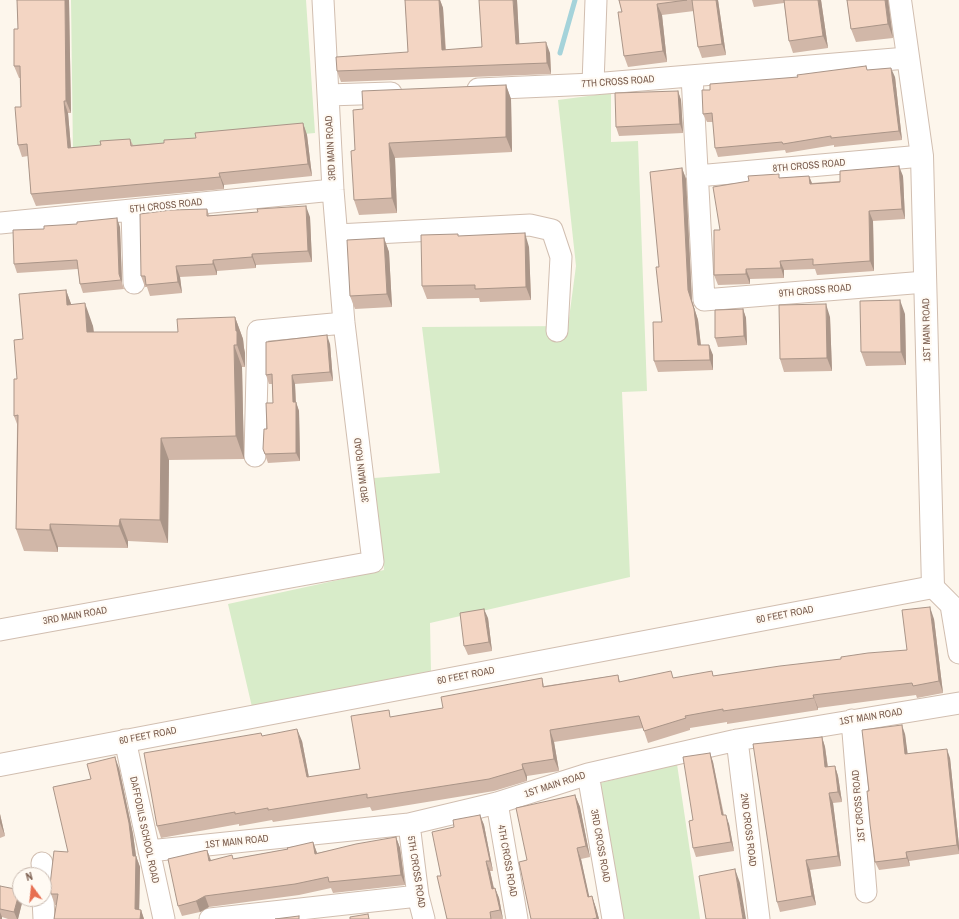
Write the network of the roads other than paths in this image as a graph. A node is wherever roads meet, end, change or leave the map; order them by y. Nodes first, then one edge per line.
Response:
1 (324, 0) edge
2 (596, 0) edge
3 (900, 0) edge
4 (907, 58) junction
5 (692, 76) junction
6 (593, 84) junction
7 (461, 90) edge
8 (414, 92) edge
9 (328, 95) junction
10 (922, 156) junction
11 (697, 176) junction
12 (333, 190) junction
13 (132, 210) junction
14 (0, 223) edge
15 (337, 235) junction
16 (925, 282) junction
17 (134, 283) dead end
18 (344, 323) junction
19 (557, 331) dead end
20 (255, 456) dead end
21 (933, 587) junction
22 (0, 630) edge
23 (959, 653) edge
24 (959, 703) edge
25 (852, 720) junction
26 (125, 740) junction
27 (737, 740) junction
28 (0, 765) edge
29 (588, 774) junction
30 (497, 803) junction
31 (409, 824) junction
32 (149, 851) junction
33 (866, 892) dead end
34 (418, 896) junction
35 (43, 907) edge
36 (44, 919) edge
37 (164, 919) edge
38 (210, 919) edge
39 (424, 919) edge
40 (517, 919) edge
41 (613, 919) edge
42 (759, 919) edge

1 - 9 street, 3RD MAIN ROAD
2 - 6 street
3 - 4 street, 1ST MAIN ROAD
4 - 5 street, 7TH CROSS ROAD
4 - 10 street, 1ST MAIN ROAD
5 - 6 street, 7TH CROSS ROAD
5 - 11 street
6 - 7 street, 7TH CROSS ROAD
8 - 9 street
9 - 12 street, 3RD MAIN ROAD
10 - 11 street, 8TH CROSS ROAD
10 - 16 street, 1ST MAIN ROAD
11 - 16 street, 9TH CROSS ROAD
12 - 13 street, 5TH CROSS ROAD
12 - 15 street, 3RD MAIN ROAD
13 - 14 street, 5TH CROSS ROAD
13 - 17 street
15 - 18 street, 3RD MAIN ROAD
15 - 19 street
16 - 21 street, 1ST MAIN ROAD
18 - 20 street
18 - 22 street, 3RD MAIN ROAD
21 - 23 street
21 - 26 street, 60 FEET ROAD
24 - 25 street, 1ST MAIN ROAD
25 - 27 street, 1ST MAIN ROAD
25 - 33 street, 1ST CROSS ROAD
26 - 28 street, 60 FEET ROAD
26 - 32 street, DAFFODILS SCHOOL ROAD
27 - 29 street, 1ST MAIN ROAD
27 - 42 street, 2ND CROSS ROAD
29 - 30 street, 1ST MAIN ROAD
29 - 41 street, 3RD CROSS ROAD
30 - 31 street, 1ST MAIN ROAD
30 - 40 street, 4TH CROSS ROAD
31 - 32 street, 1ST MAIN ROAD
31 - 34 street, 5TH CROSS ROAD
32 - 37 street, DAFFODILS SCHOOL ROAD
34 - 38 street
34 - 39 street, 5TH CROSS ROAD
35 - 36 street

